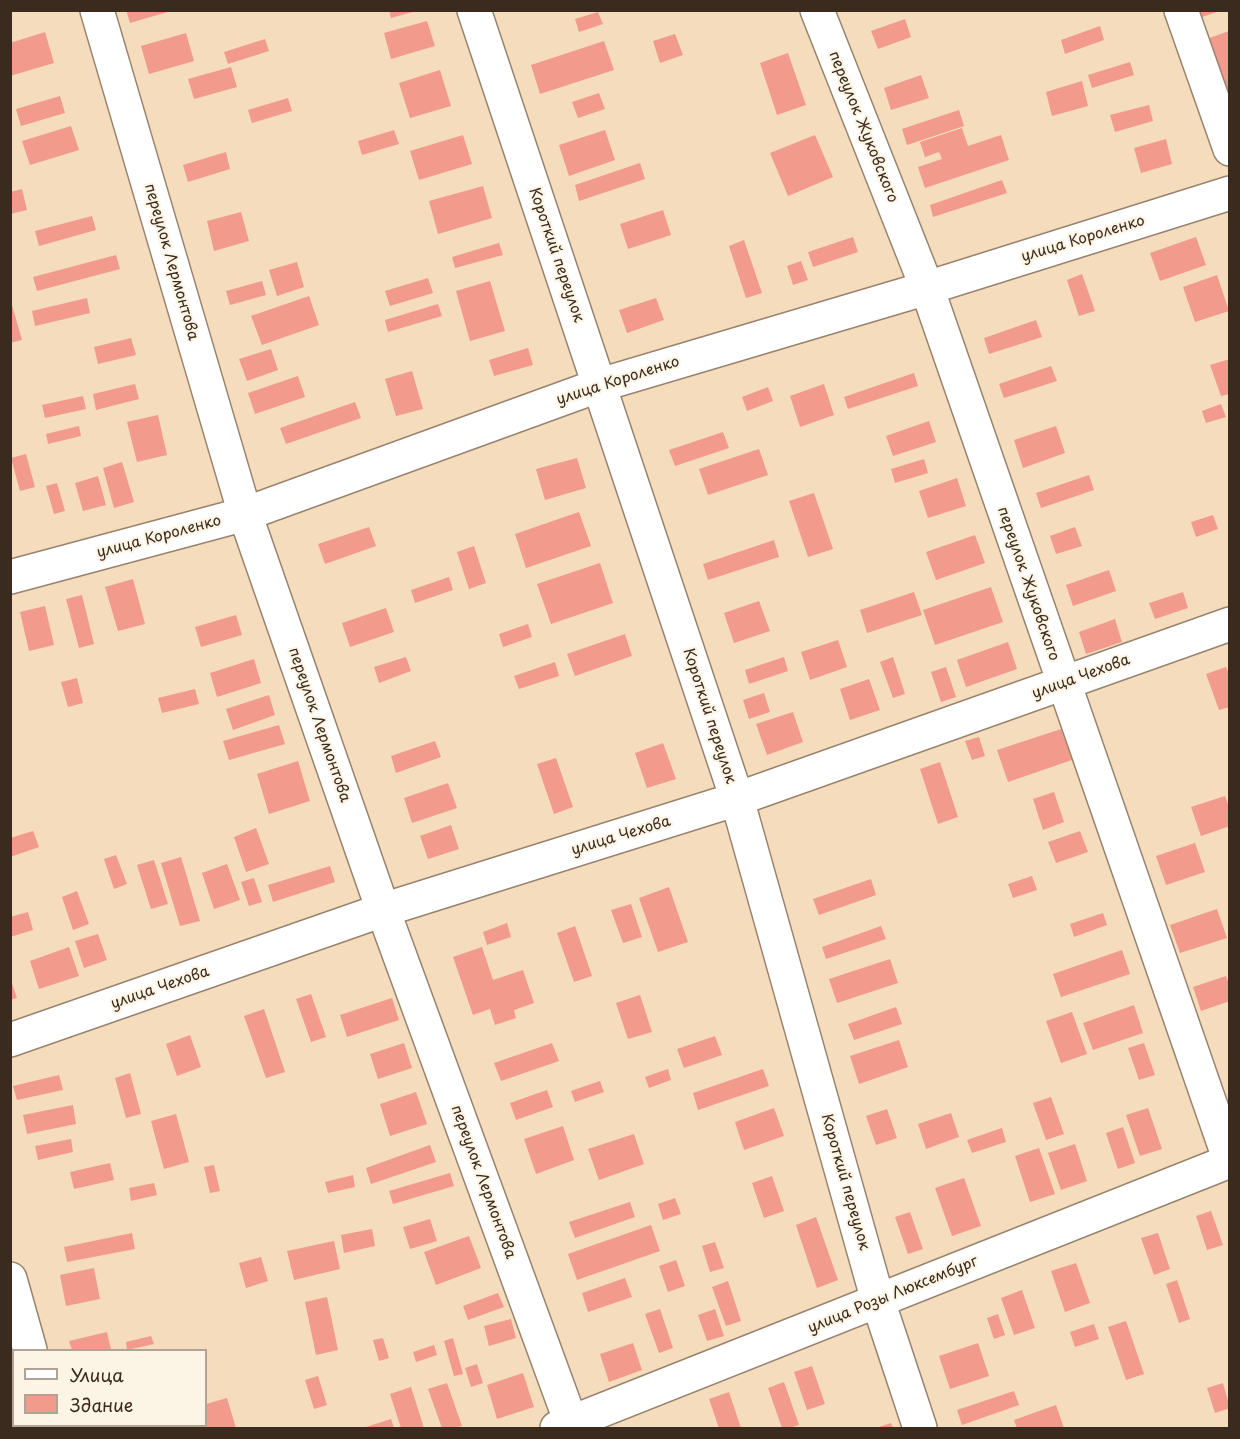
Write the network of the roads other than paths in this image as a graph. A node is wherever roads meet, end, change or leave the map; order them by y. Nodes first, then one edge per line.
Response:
1 (97, 10) edge
2 (474, 10) edge
3 (817, 10) edge
4 (1181, 10) edge
5 (1230, 149) edge
6 (1230, 193) edge
7 (927, 288) junction
8 (600, 385) junction
9 (245, 514) junction
10 (10, 578) edge
11 (1230, 624) edge
12 (1062, 684) junction
13 (737, 799) junction
14 (383, 910) junction
15 (10, 1040) edge
16 (1230, 1161) edge
17 (10, 1279) edge
18 (879, 1301) junction
19 (30, 1349) edge
20 (567, 1427) edge
21 (920, 1428) edge

1 - 9 street, переулок Лермонтова
2 - 8 street, Короткий переулок
3 - 7 street, переулок Жуковского
4 - 5 street
6 - 7 street, улица Короленко
7 - 8 street, улица Короленко
7 - 12 street, переулок Жуковского
8 - 9 street, улица Короленко
8 - 13 street, Короткий переулок
9 - 10 street, улица Короленко
9 - 14 street, переулок Лермонтова
11 - 12 street, улица Чехова
12 - 13 street, улица Чехова
12 - 16 street, переулок Жуковского
13 - 14 street, улица Чехова
13 - 18 street, Короткий переулок
14 - 15 street, улица Чехова
14 - 20 street, переулок Лермонтова
16 - 18 street, улица Розы Люксембург
17 - 19 street
18 - 20 street, улица Розы Люксембург
18 - 21 street, Короткий переулок

